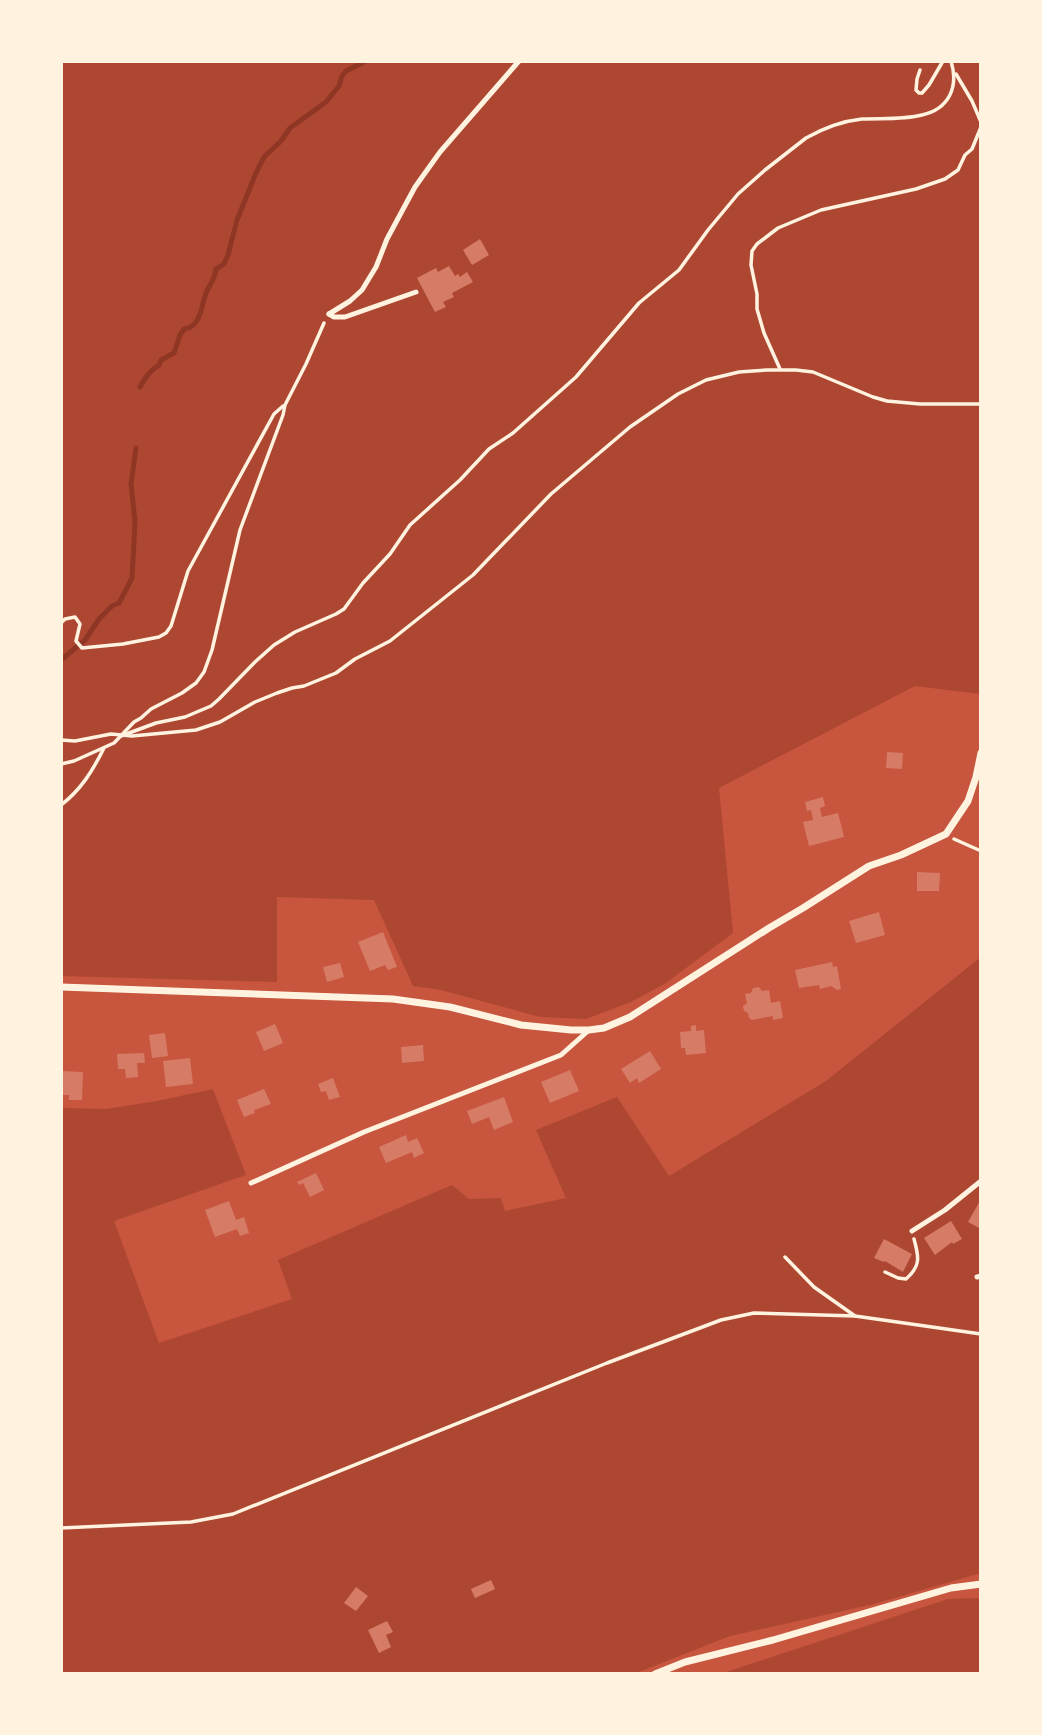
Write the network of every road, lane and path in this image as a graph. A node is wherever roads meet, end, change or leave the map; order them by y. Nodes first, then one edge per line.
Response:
1 (519, 61) edge
2 (943, 61) edge
3 (951, 61) edge
4 (920, 70) dead end
5 (955, 73) junction
6 (981, 125) edge
7 (415, 292) dead end
8 (329, 314) junction
9 (780, 369) junction
10 (981, 404) edge
11 (285, 405) junction
12 (61, 623) edge
13 (121, 736) junction
14 (61, 740) edge
15 (104, 747) junction
16 (981, 753) edge
17 (61, 764) edge
18 (61, 805) edge
19 (946, 834) junction
20 (981, 851) edge
21 (61, 987) edge
22 (589, 1030) junction
23 (981, 1181) edge
24 (251, 1183) dead end
25 (912, 1231) joint
26 (785, 1258) dead end
27 (885, 1272) dead end
28 (855, 1316) junction
29 (981, 1334) edge
30 (61, 1528) edge
31 (981, 1584) edge
32 (655, 1674) edge

1 - 8 lane
2 - 4 path
3 - 5 path
5 - 6 path
5 - 13 path
6 - 9 path
7 - 8 lane
8 - 11 path
9 - 10 path
9 - 13 path
11 - 12 path
11 - 13 path
13 - 14 path
13 - 15 path
15 - 17 path
15 - 18 path
16 - 19 street
19 - 20 path
19 - 22 street
21 - 22 street
22 - 24 lane
23 - 25 lane
25 - 27 path
26 - 28 path
28 - 29 path
28 - 30 path
31 - 32 street

